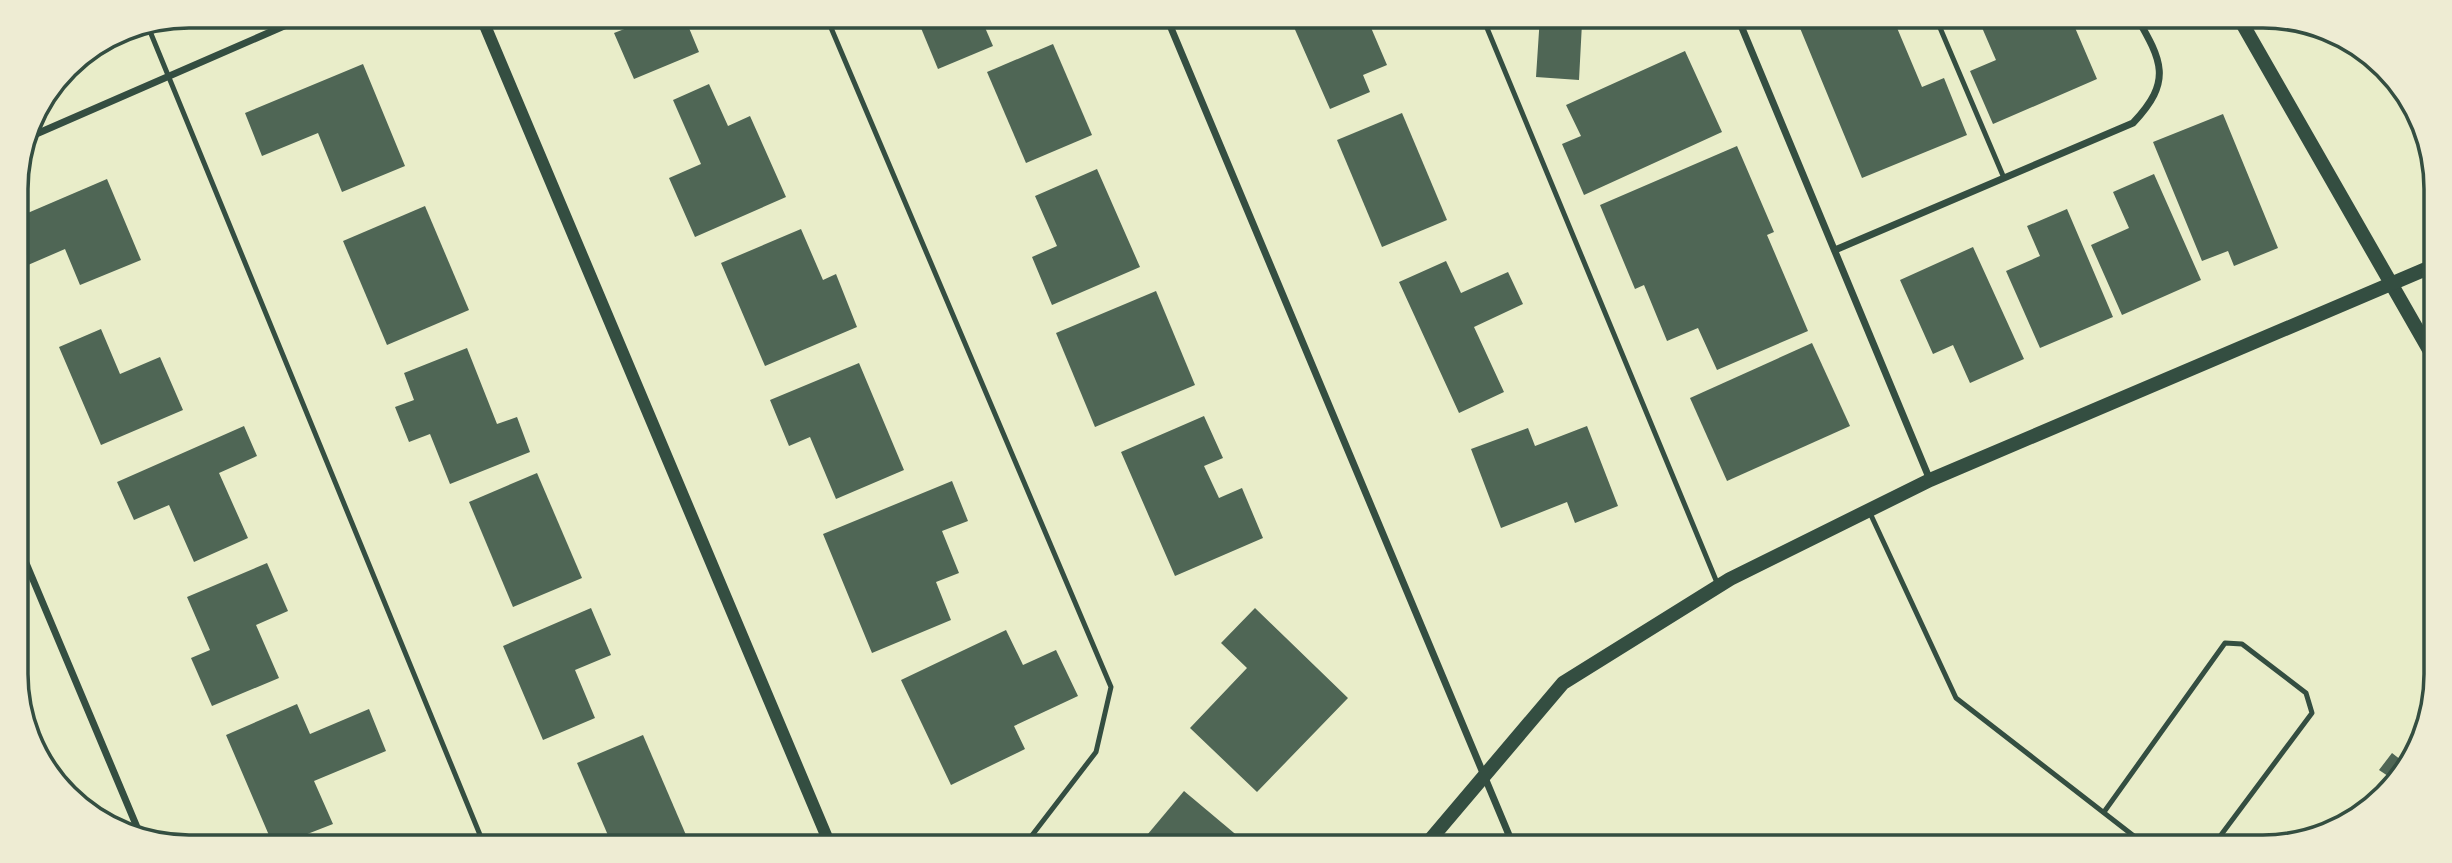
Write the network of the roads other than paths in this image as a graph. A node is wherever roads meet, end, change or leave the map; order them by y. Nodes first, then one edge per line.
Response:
1 (279, 28) edge
2 (486, 28) edge
3 (831, 28) edge
4 (1171, 28) edge
5 (1487, 28) edge
6 (1742, 28) edge
7 (1940, 28) edge
8 (2143, 28) edge
9 (2245, 28) edge
10 (151, 32) edge
11 (169, 76) junction
12 (38, 133) edge
13 (2004, 178) junction
14 (1835, 250) junction
15 (2424, 270) edge
16 (2391, 283) junction
17 (2424, 341) edge
18 (1930, 480) junction
19 (1868, 510) junction
20 (28, 568) edge
21 (1719, 586) junction
22 (1485, 775) junction
23 (2104, 812) junction
24 (136, 825) edge
25 (480, 835) edge
26 (826, 835) edge
27 (1033, 835) edge
28 (1434, 835) edge
29 (1509, 835) edge
30 (2133, 835) edge
31 (2221, 835) edge

1 - 11 street
2 - 26 street
3 - 27 lane
4 - 22 street
5 - 21 lane
6 - 14 street
7 - 13 lane
8 - 13 street
9 - 16 main road
10 - 11 lane
11 - 12 street
11 - 25 lane
13 - 14 street
14 - 18 street
15 - 16 main road
16 - 17 main road
16 - 18 main road
18 - 19 main road
19 - 21 main road
19 - 23 lane
20 - 24 street
21 - 22 main road
22 - 28 main road
22 - 29 street
23 - 30 lane
23 - 31 lane

